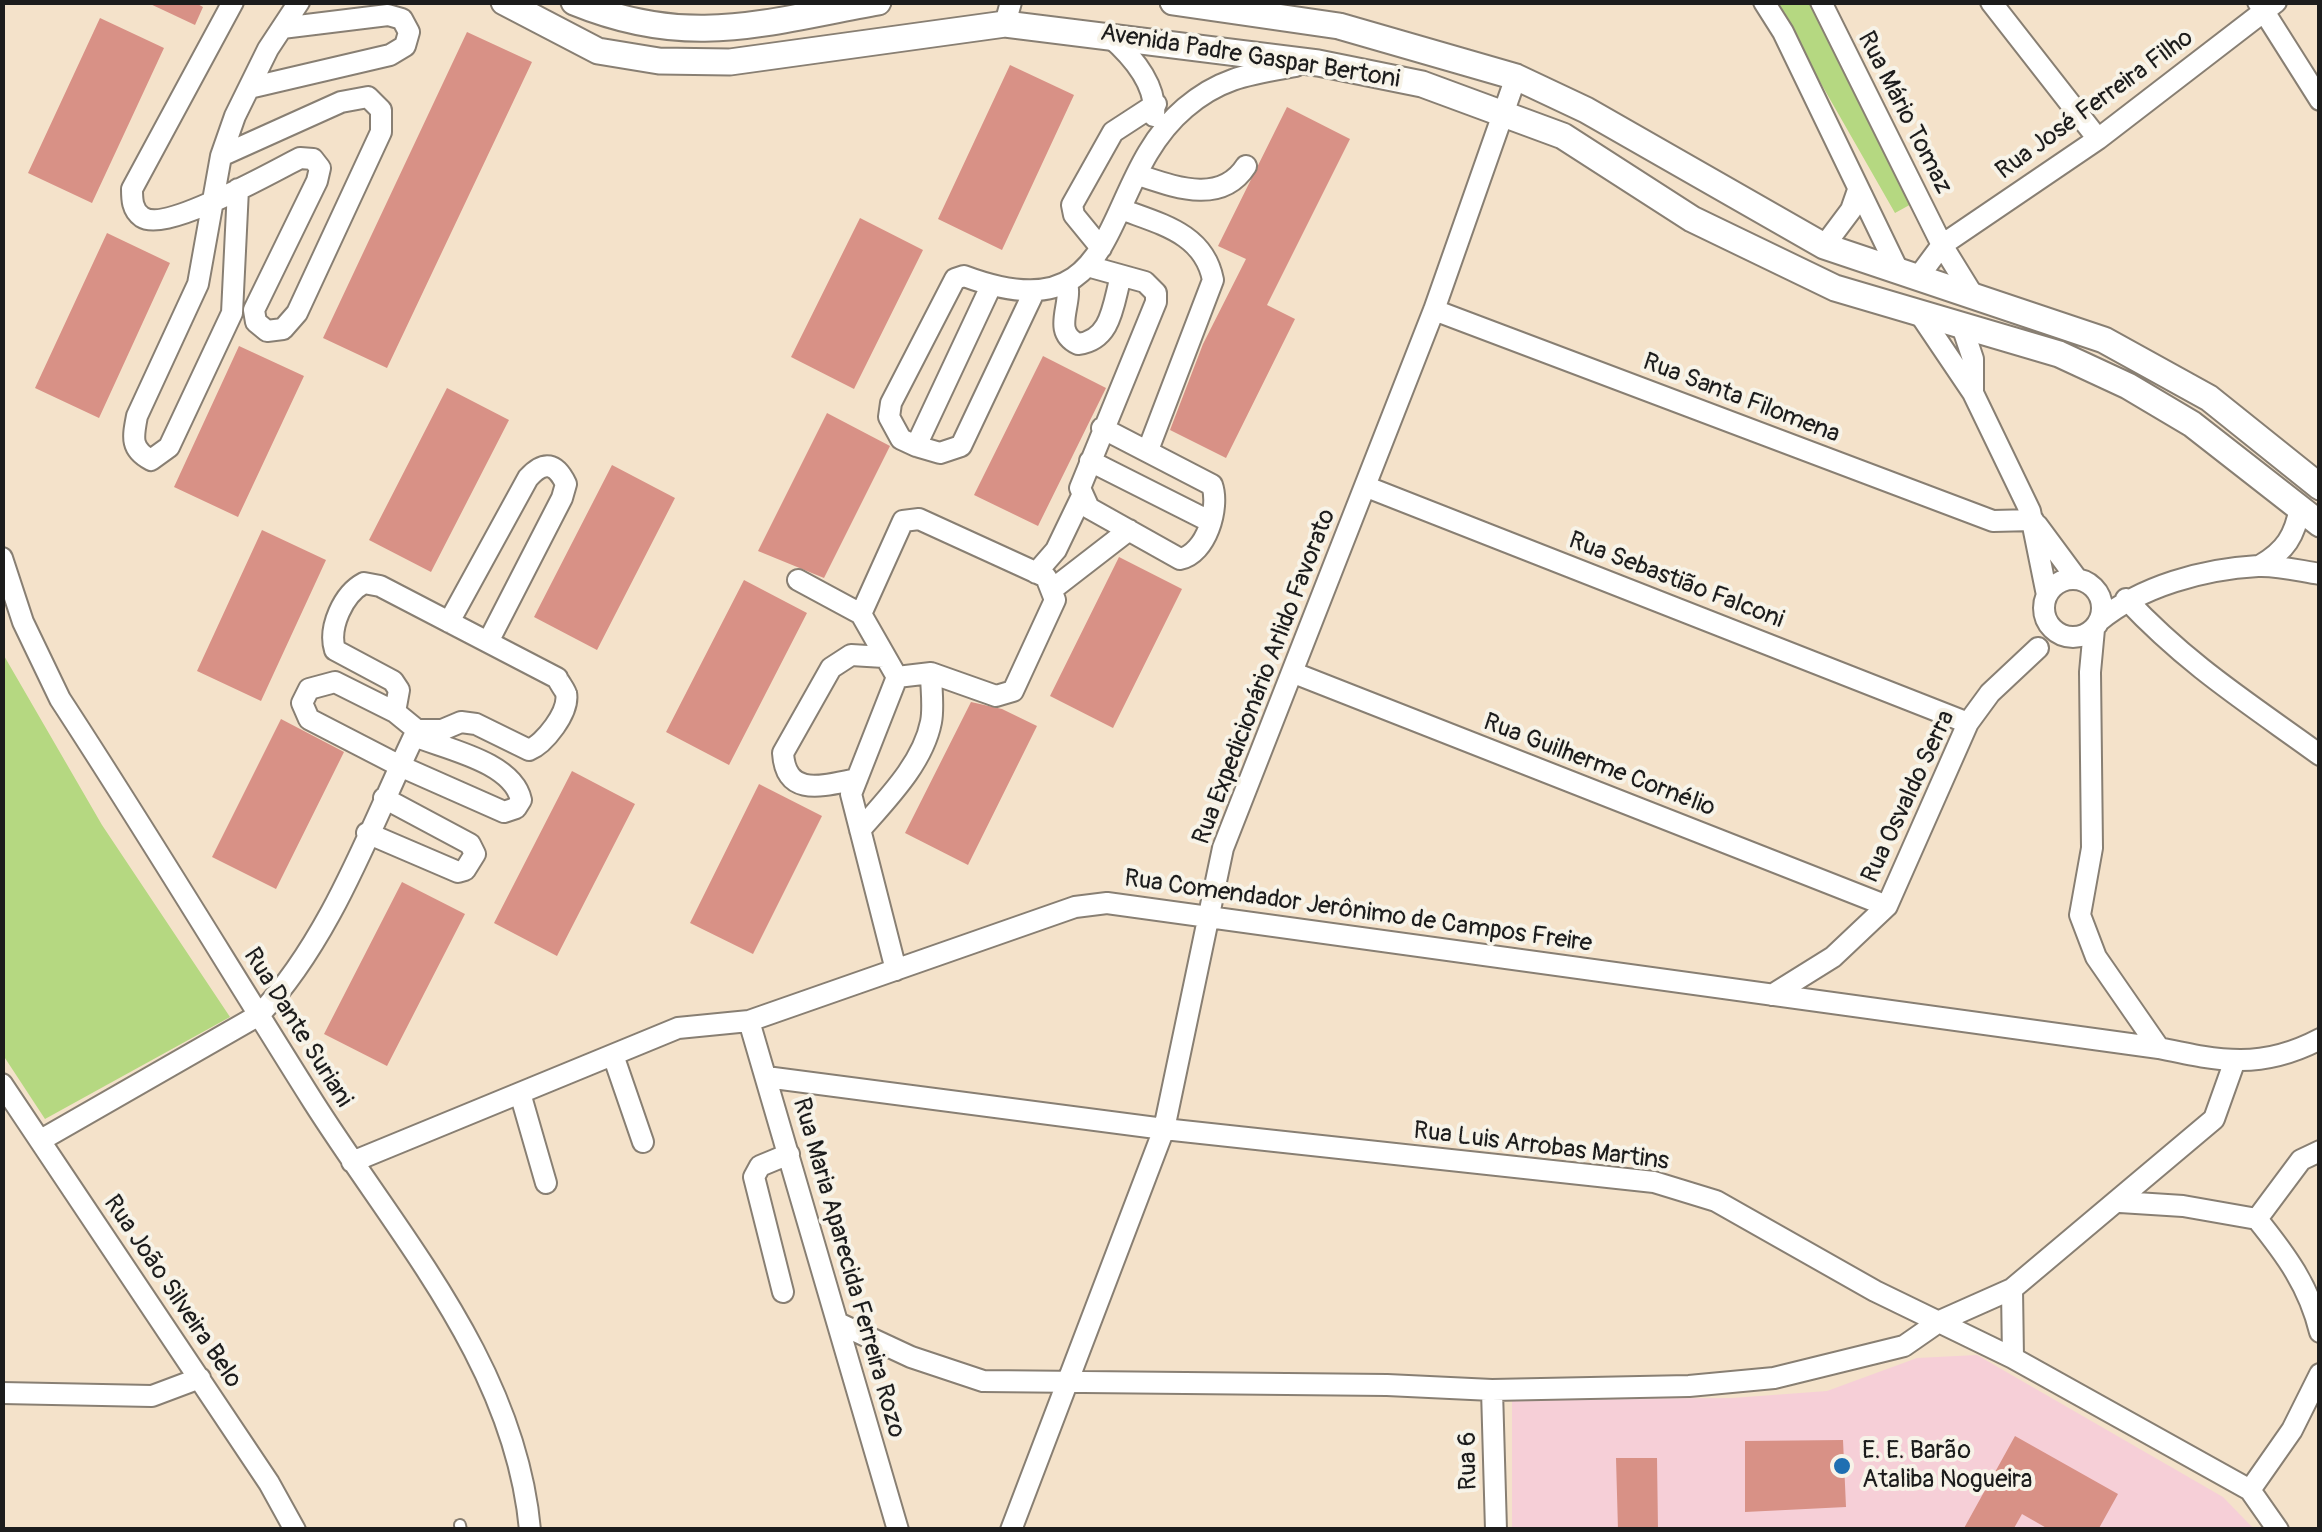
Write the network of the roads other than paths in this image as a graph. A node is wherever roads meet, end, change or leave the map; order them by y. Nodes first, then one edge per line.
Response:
1 (234, 2) edge
2 (299, 2) edge
3 (504, 2) edge
4 (574, 2) edge
5 (878, 2) edge
6 (1173, 2) edge
7 (1764, 2) edge
8 (1820, 2) edge
9 (1992, 2) edge
10 (2266, 5) edge
11 (1008, 13) edge
12 (282, 28) junction
13 (1106, 34) junction
14 (1318, 63) junction
15 (1516, 77) junction
16 (249, 88) junction
17 (2320, 100) edge
18 (1156, 104) junction
19 (1506, 111) junction
20 (2098, 139) junction
21 (1152, 148) junction
22 (222, 156) junction
23 (1246, 166) dead end
24 (1138, 175) junction
25 (238, 189) junction
26 (1858, 190) junction
27 (214, 202) junction
28 (1121, 209) junction
29 (1942, 245) junction
30 (1824, 246) junction
31 (1101, 248) junction
32 (1090, 267) junction
33 (1908, 272) junction
34 (1121, 276) junction
35 (1067, 282) junction
36 (991, 286) junction
37 (1971, 292) junction
38 (1033, 294) junction
39 (1434, 310) junction
40 (1919, 313) junction
41 (1963, 329) junction
42 (1973, 393) junction
43 (1102, 428) junction
44 (916, 446) junction
45 (1148, 450) junction
46 (1090, 461) junction
47 (1366, 486) junction
48 (2320, 487) edge
49 (1081, 498) junction
50 (2310, 516) edge
51 (2033, 520) junction
52 (1209, 521) junction
53 (1129, 530) junction
54 (2, 558) edge
55 (2261, 566) junction
56 (1036, 573) junction
57 (2320, 574) edge
58 (2076, 579) junction
59 (798, 580) dead end
60 (1054, 588) junction
61 (2098, 593) junction
62 (2047, 594) junction
63 (2126, 599) junction
64 (861, 614) junction
65 (2047, 620) junction
66 (448, 622) junction
67 (2097, 625) junction
68 (2067, 637) junction
69 (488, 642) junction
70 (2038, 648) junction
71 (884, 657) junction
72 (2090, 672) junction
73 (931, 673) junction
74 (1294, 673) junction
75 (896, 677) junction
76 (396, 712) junction
77 (1968, 723) junction
78 (416, 733) junction
79 (2320, 755) edge
80 (400, 766) junction
81 (857, 779) junction
82 (384, 798) junction
83 (860, 830) junction
84 (368, 833) junction
85 (1887, 906) junction
86 (1206, 915) junction
87 (896, 970) junction
88 (1772, 995) junction
89 (258, 1015) junction
90 (749, 1021) junction
91 (2320, 1038) edge
92 (2158, 1048) junction
93 (613, 1055) junction
94 (2234, 1064) junction
95 (766, 1077) junction
96 (2, 1084) edge
97 (520, 1093) junction
98 (1164, 1130) junction
99 (41, 1140) junction
100 (643, 1142) dead end
101 (2320, 1151) edge
102 (789, 1154) junction
103 (352, 1162) junction
104 (546, 1183) dead end
105 (2120, 1202) junction
106 (2257, 1219) junction
107 (2012, 1289) junction
108 (784, 1292) dead end
109 (1940, 1321) junction
110 (838, 1323) junction
111 (2320, 1332) edge
112 (2013, 1358) junction
113 (2320, 1374) edge
114 (200, 1378) junction
115 (1063, 1383) junction
116 (1492, 1390) junction
117 (2, 1393) edge
118 (2250, 1490) junction
119 (295, 1530) edge
120 (530, 1530) edge
121 (898, 1530) edge
122 (1011, 1530) edge
123 (1496, 1530) edge
124 (2278, 1530) edge

1 - 27 street
2 - 12 street
3 - 11 street, Avenida Padre Gaspar Bertoni
4 - 5 street
6 - 15 street, Avenida Padre Gaspar Bertoni
7 - 26 street
8 - 29 street, Rua Mário Tomaz
9 - 20 street
10 - 17 street
10 - 20 street, Rua José Ferreira Filho
11 - 13 street, Avenida Padre Gaspar Bertoni
12 - 16 street
12 - 16 street
13 - 14 street, Avenida Padre Gaspar Bertoni
13 - 18 street
14 - 19 street, Avenida Padre Gaspar Bertoni
14 - 21 street
15 - 19 street, Rua Expedicionário Arlido Favorato
15 - 30 street, Avenida Padre Gaspar Bertoni
16 - 22 street
18 - 21 street
18 - 31 street
19 - 39 street, Rua Expedicionário Arlido Favorato
19 - 40 street, Avenida Padre Gaspar Bertoni
20 - 29 street, Rua José Ferreira Filho
21 - 24 street
22 - 25 street
22 - 27 street
23 - 24 street
24 - 28 street
25 - 27 street
25 - 27 street
26 - 30 street
26 - 33 street
28 - 31 street
28 - 45 street
29 - 33 street
29 - 37 street, Rua Mário Tomaz
30 - 33 street, Avenida Padre Gaspar Bertoni
31 - 32 street
32 - 34 street
32 - 35 street
33 - 37 street, Avenida Padre Gaspar Bertoni
33 - 40 street
34 - 35 street
34 - 43 street
35 - 38 street
36 - 38 street
36 - 44 street
36 - 44 street
37 - 41 street
37 - 48 street, Avenida Padre Gaspar Bertoni
38 - 44 street
39 - 47 street, Rua Expedicionário Arlido Favorato
39 - 51 street, Rua Santa Filomena
40 - 41 street, Avenida Padre Gaspar Bertoni
40 - 42 street
41 - 42 street
41 - 50 street, Avenida Padre Gaspar Bertoni
42 - 51 street
43 - 45 street
43 - 46 street
45 - 52 street
46 - 49 street
46 - 52 street
47 - 74 street, Rua Expedicionário Arlido Favorato
47 - 77 street, Rua Sebastião Falconi
49 - 53 street
49 - 56 street
50 - 55 street
51 - 58 street
51 - 62 street
52 - 53 street
53 - 60 street
54 - 89 street, Rua Dante Suriani
55 - 57 street
55 - 63 street
56 - 60 street
56 - 64 street
58 - 61 street
58 - 62 street
59 - 64 street
60 - 73 street
61 - 63 street
61 - 67 street
62 - 65 street
63 - 67 street
63 - 79 street
64 - 71 street
65 - 68 street
65 - 70 street, Rua Osvaldo Serra
66 - 69 street
66 - 69 street
66 - 76 street
67 - 68 street
67 - 72 street
68 - 70 street, Rua Osvaldo Serra
68 - 72 street
69 - 78 street
70 - 77 street, Rua Osvaldo Serra
71 - 75 street
71 - 81 street
72 - 92 street
73 - 75 street
73 - 83 street
74 - 85 street, Rua Guilherme Cornélio
74 - 86 street, Rua Expedicionário Arlido Favorato
75 - 81 street
76 - 78 street
76 - 80 street
77 - 85 street, Rua Osvaldo Serra
78 - 80 street
78 - 80 street
80 - 82 street
81 - 83 street
82 - 84 street
82 - 84 street
83 - 87 street
84 - 89 street
85 - 88 street, Rua Osvaldo Serra
86 - 87 street, Rua Comendador Jerônimo de Campos Freire
86 - 88 street, Rua Comendador Jerônimo de Campos Freire
86 - 98 street, Rua Expedicionário Arlido Favorato
87 - 90 street, Rua Comendador Jerônimo de Campos Freire
88 - 92 street, Rua Comendador Jerônimo de Campos Freire
89 - 99 street
89 - 103 street, Rua Dante Suriani
90 - 93 street, Rua Comendador Jerônimo de Campos Freire
90 - 95 street, Rua Maria Aparecida Ferreira Rozo
91 - 94 street
92 - 94 street, Rua Comendador Jerônimo de Campos Freire
93 - 97 street, Rua Comendador Jerônimo de Campos Freire
93 - 100 street
94 - 105 street
95 - 98 street, Rua Luis Arrobas Martins
95 - 102 street, Rua Maria Aparecida Ferreira Rozo
96 - 99 street, Rua João Silveira Belo
97 - 103 street, Rua Comendador Jerônimo de Campos Freire
97 - 104 street
98 - 109 street, Rua Luis Arrobas Martins
98 - 115 street, Rua Expedicionário Arlido Favorato
99 - 114 street, Rua João Silveira Belo
101 - 106 street
102 - 108 street
102 - 110 street, Rua Maria Aparecida Ferreira Rozo
103 - 120 street, Rua Dante Suriani
105 - 106 street
105 - 107 street
106 - 111 street
107 - 109 street
107 - 112 street
109 - 112 street, Rua Luis Arrobas Martins
109 - 116 street
110 - 115 street
110 - 121 street, Rua Maria Aparecida Ferreira Rozo
112 - 118 street, Rua Luis Arrobas Martins
113 - 118 street
114 - 117 street
114 - 119 street, Rua João Silveira Belo
115 - 116 street
115 - 122 street, Rua Expedicionário Arlido Favorato
116 - 123 street, Rua 6
118 - 124 street, Rua Luis Arrobas Martins

